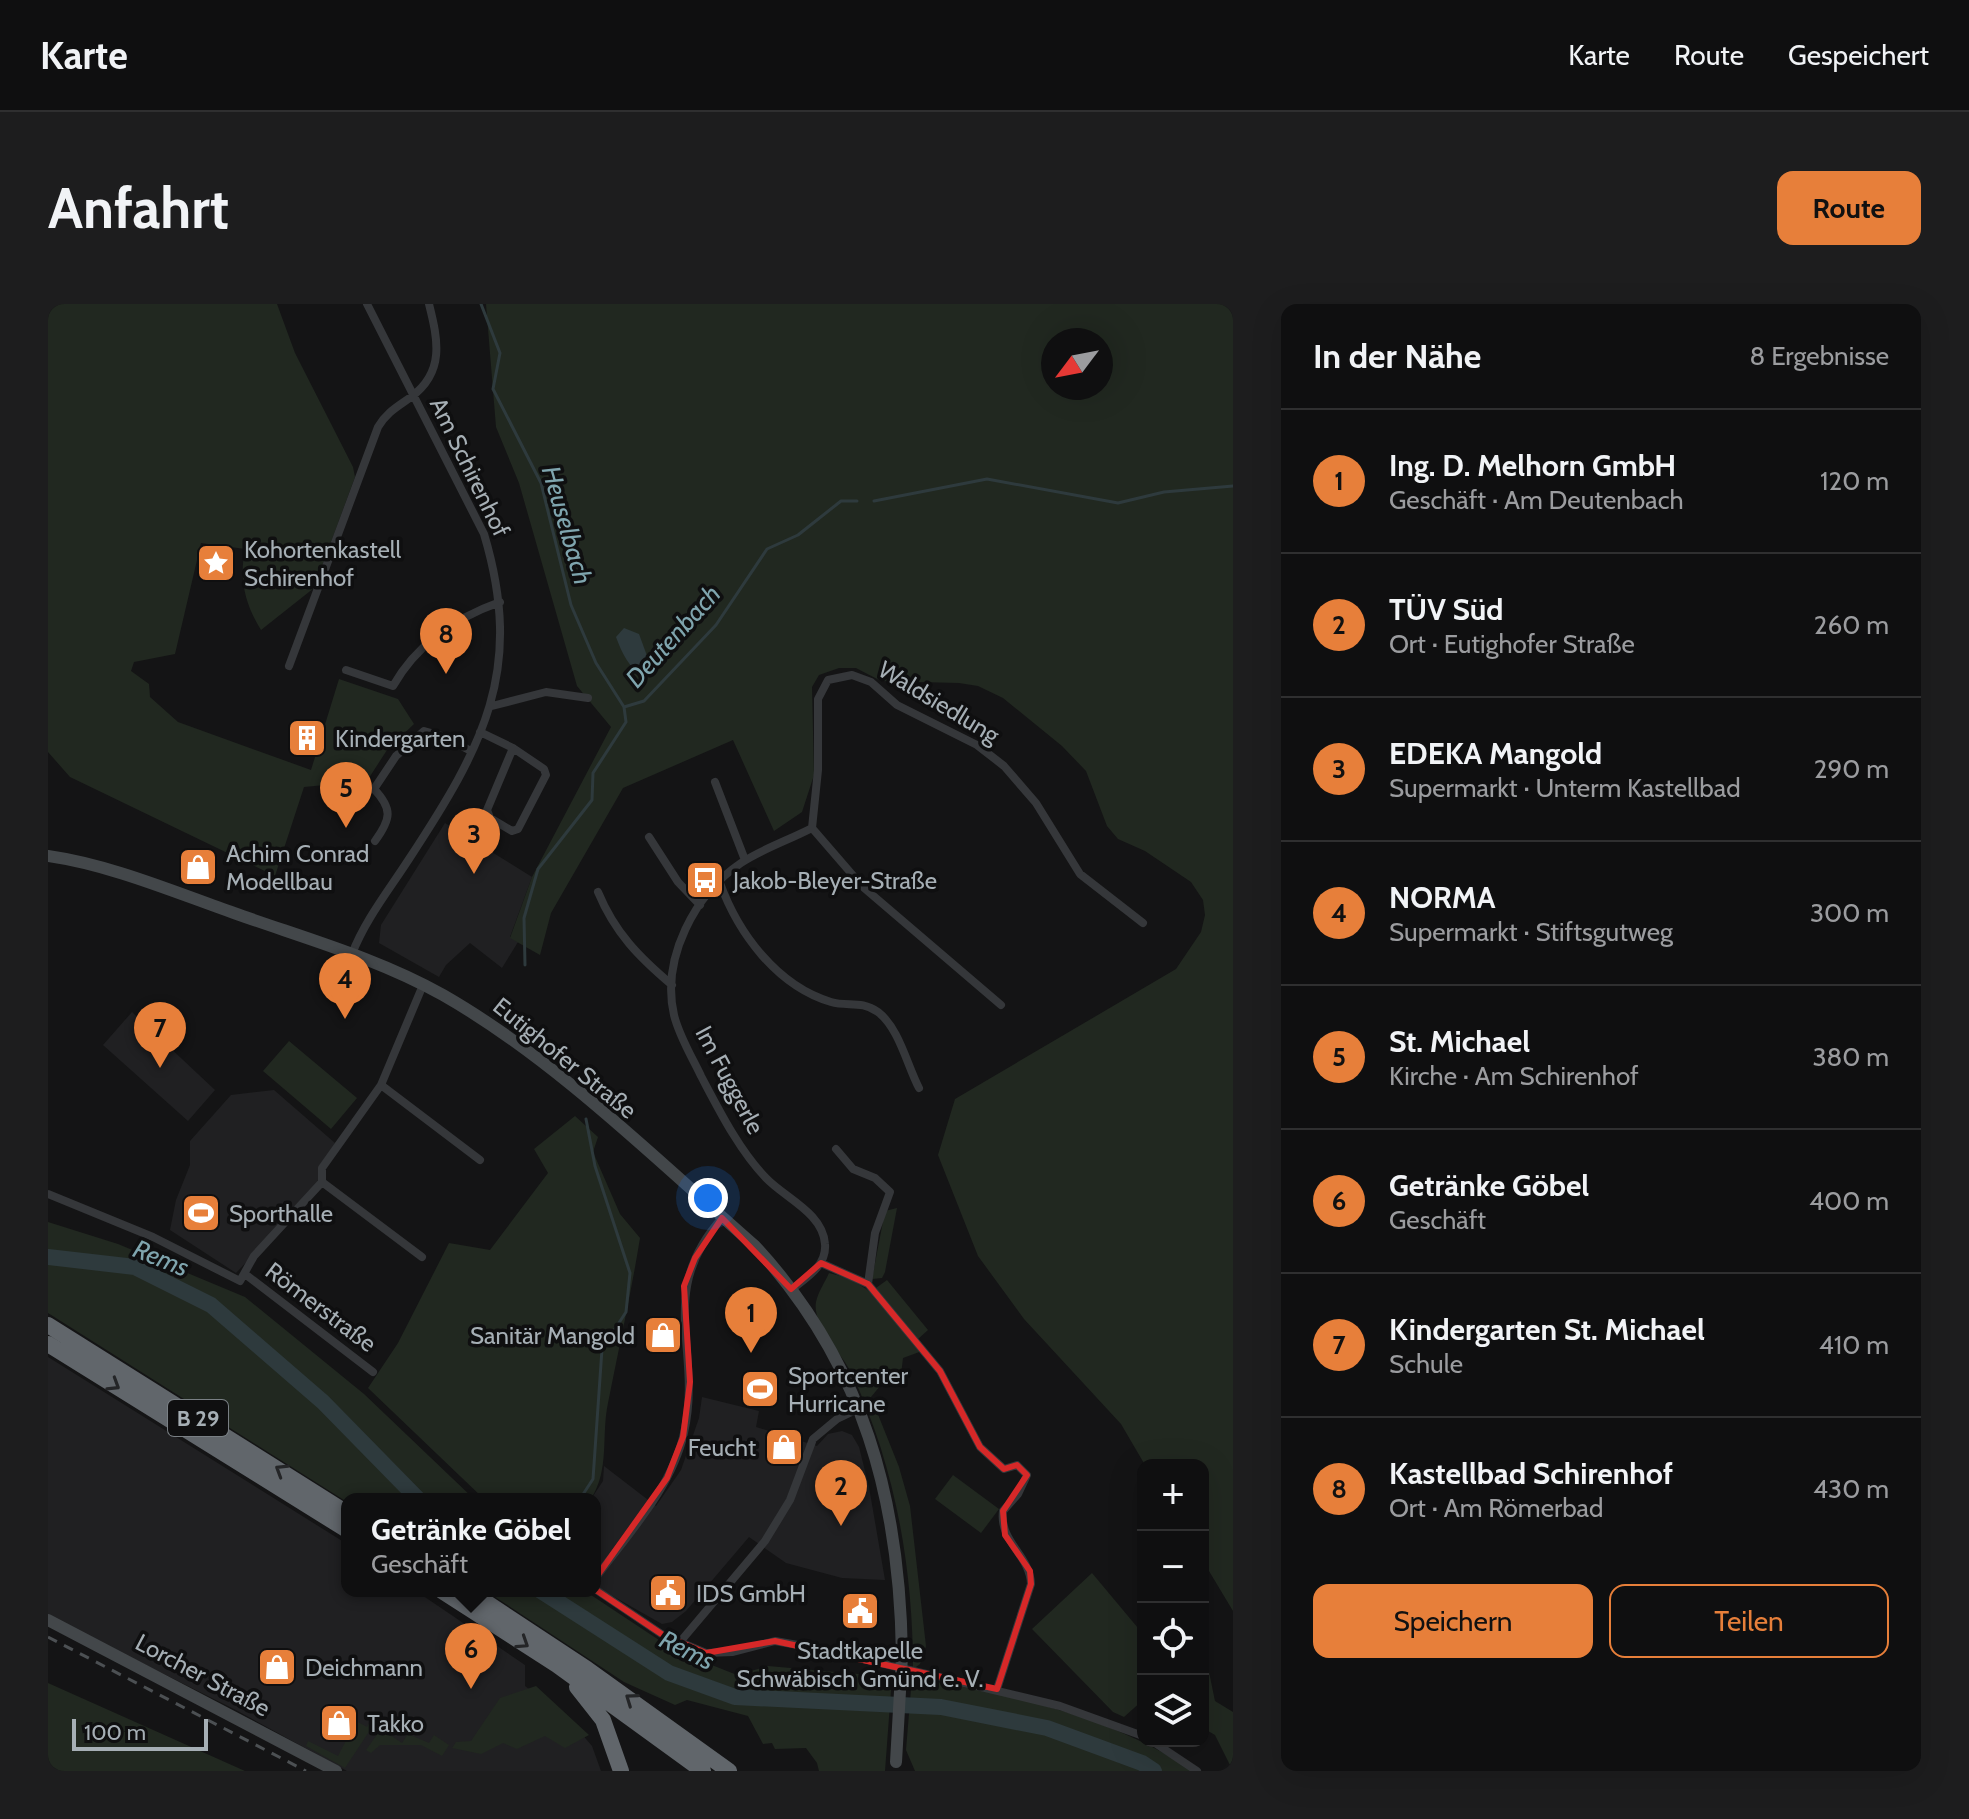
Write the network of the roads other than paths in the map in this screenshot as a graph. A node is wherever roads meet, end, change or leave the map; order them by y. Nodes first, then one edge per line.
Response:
1 (367, 304) edge
2 (429, 304) edge
3 (413, 395) junction
4 (500, 602) junction
5 (289, 666) dead end
6 (346, 670) dead end
7 (588, 698) dead end
8 (492, 706) junction
9 (480, 732) junction
10 (513, 748) junction
11 (471, 751) junction
12 (715, 782) dead end
13 (812, 828) junction
14 (649, 837) dead end
15 (375, 841) dead end
16 (48, 856) edge
17 (745, 860) junction
18 (720, 883) junction
19 (598, 892) dead end
20 (700, 905) junction
21 (1143, 923) dead end
22 (352, 954) junction
23 (423, 985) junction
24 (672, 985) junction
25 (1001, 1005) dead end
26 (381, 1085) junction
27 (919, 1088) dead end
28 (836, 1149) dead end
29 (480, 1160) dead end
30 (322, 1182) junction
31 (48, 1194) edge
32 (722, 1218) junction
33 (422, 1257) dead end
34 (821, 1263) junction
35 (243, 1278) junction
36 (868, 1284) junction
37 (791, 1290) junction
38 (48, 1325) edge
39 (48, 1344) edge
40 (373, 1372) dead end
41 (858, 1409) junction
42 (341, 1509) edge
43 (341, 1526) edge
44 (601, 1571) edge
45 (601, 1593) edge
46 (451, 1597) edge
47 (478, 1597) edge
48 (48, 1620) edge
49 (680, 1642) junction
50 (557, 1665) junction
51 (997, 1689) junction
52 (1137, 1733) edge
53 (1161, 1747) edge
54 (896, 1766) edge
55 (336, 1771) edge
56 (621, 1771) edge
57 (703, 1771) edge
58 (729, 1771) edge
59 (1197, 1771) edge

1 - 3 street, Am Schirenhof
2 - 3 street
3 - 4 street, Am Schirenhof
3 - 5 street
4 - 6 street
4 - 8 street, Am Schirenhof
7 - 8 street
8 - 9 street, Am Schirenhof
9 - 10 street
9 - 11 street, Am Schirenhof
10 - 10 street
11 - 15 street
11 - 22 street, Am Schirenhof
12 - 17 street
13 - 17 street, Im Fuggerle
13 - 21 street, Waldsiedlung
13 - 25 street
14 - 20 street
16 - 22 street, Eutighofer Straße
17 - 18 street, Im Fuggerle
18 - 20 street, Im Fuggerle
18 - 27 street
19 - 24 street
20 - 24 street, Im Fuggerle
22 - 23 street, Eutighofer Straße
23 - 26 street
23 - 32 street, Eutighofer Straße
24 - 34 street, Im Fuggerle
26 - 29 street
26 - 30 street
28 - 36 street
30 - 33 street
30 - 35 street
31 - 35 street, Römerstraße
32 - 37 street, Eutighofer Straße
32 - 44 street
34 - 36 street
34 - 37 street
35 - 40 street, Römerstraße
36 - 51 street
37 - 41 street, Eutighofer Straße
42 -> 38 highway, B 29
39 -> 43 highway, B 29
41 - 49 street
41 - 54 street, Eutighofer Straße, bridge
45 - 49 street
46 -> 50 highway
58 -> 47 highway
48 - 55 street, Lorcher Straße
49 - 51 street
50 - 56 highway
50 - 57 highway
51 - 52 street
53 - 59 street

